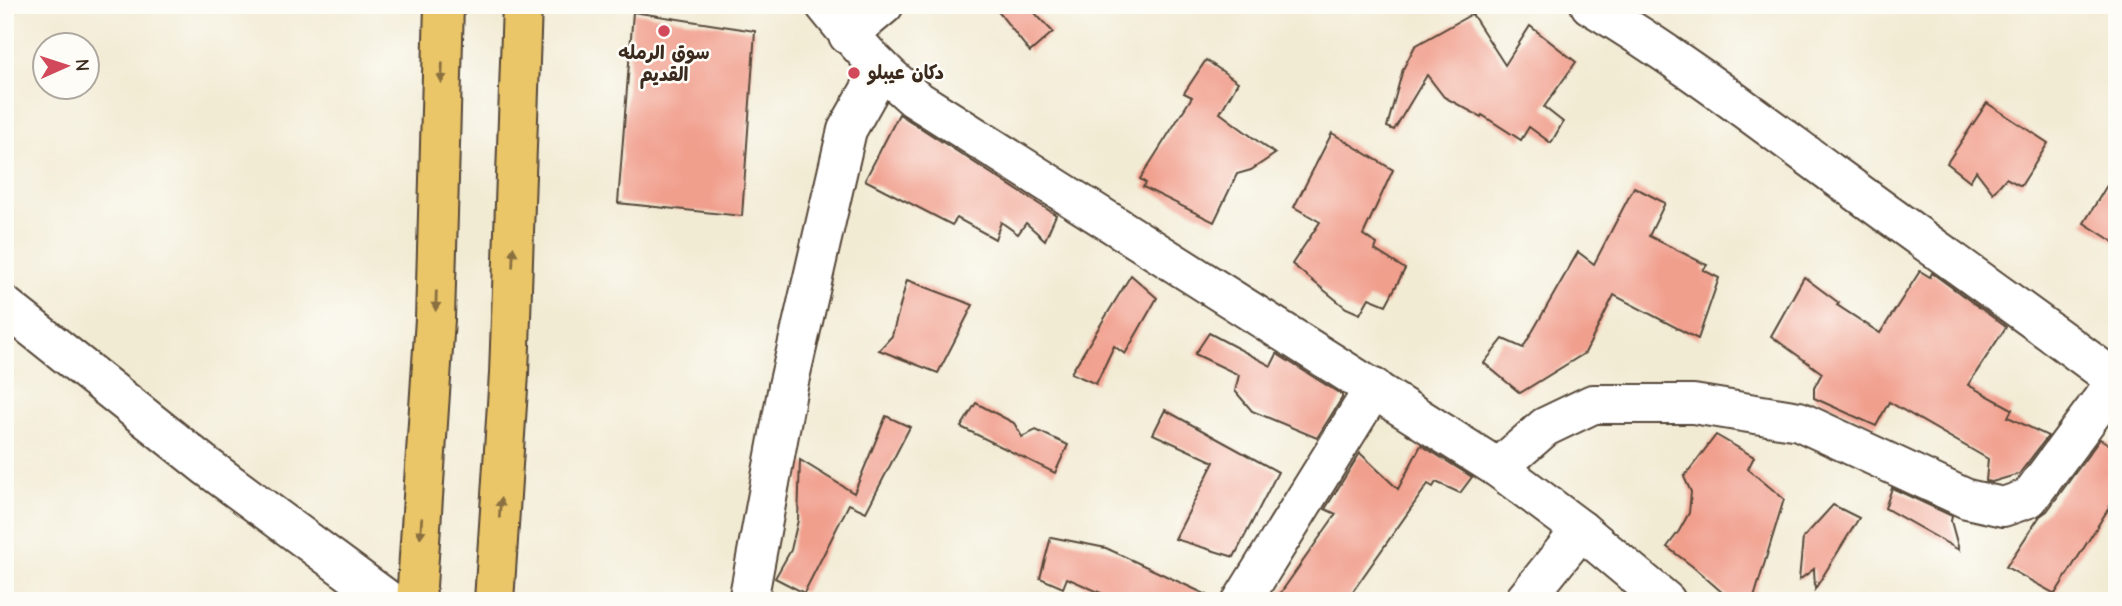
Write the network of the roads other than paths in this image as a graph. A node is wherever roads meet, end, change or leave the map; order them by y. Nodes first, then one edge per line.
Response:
1 (444, 5) edge
2 (522, 5) edge
3 (825, 5) edge
4 (884, 5) edge
5 (1590, 5) edge
6 (1642, 18) edge
7 (848, 35) junction
8 (881, 70) junction
9 (5, 306) edge
10 (2116, 381) edge
11 (1374, 388) junction
12 (1498, 468) junction
13 (1581, 530) junction
14 (389, 601) edge
15 (416, 601) edge
16 (494, 601) edge
17 (748, 601) edge
18 (1242, 601) edge
19 (1524, 601) edge
20 (1666, 601) edge

1 -> 15 main road
16 -> 2 main road
3 - 7 street
4 - 7 street
5 - 6 street
6 - 10 street
7 - 8 street
8 - 11 street
8 - 17 street
9 - 14 street
10 - 12 street
11 - 12 street
11 - 18 street
12 - 13 street
13 - 19 street
13 - 20 street

